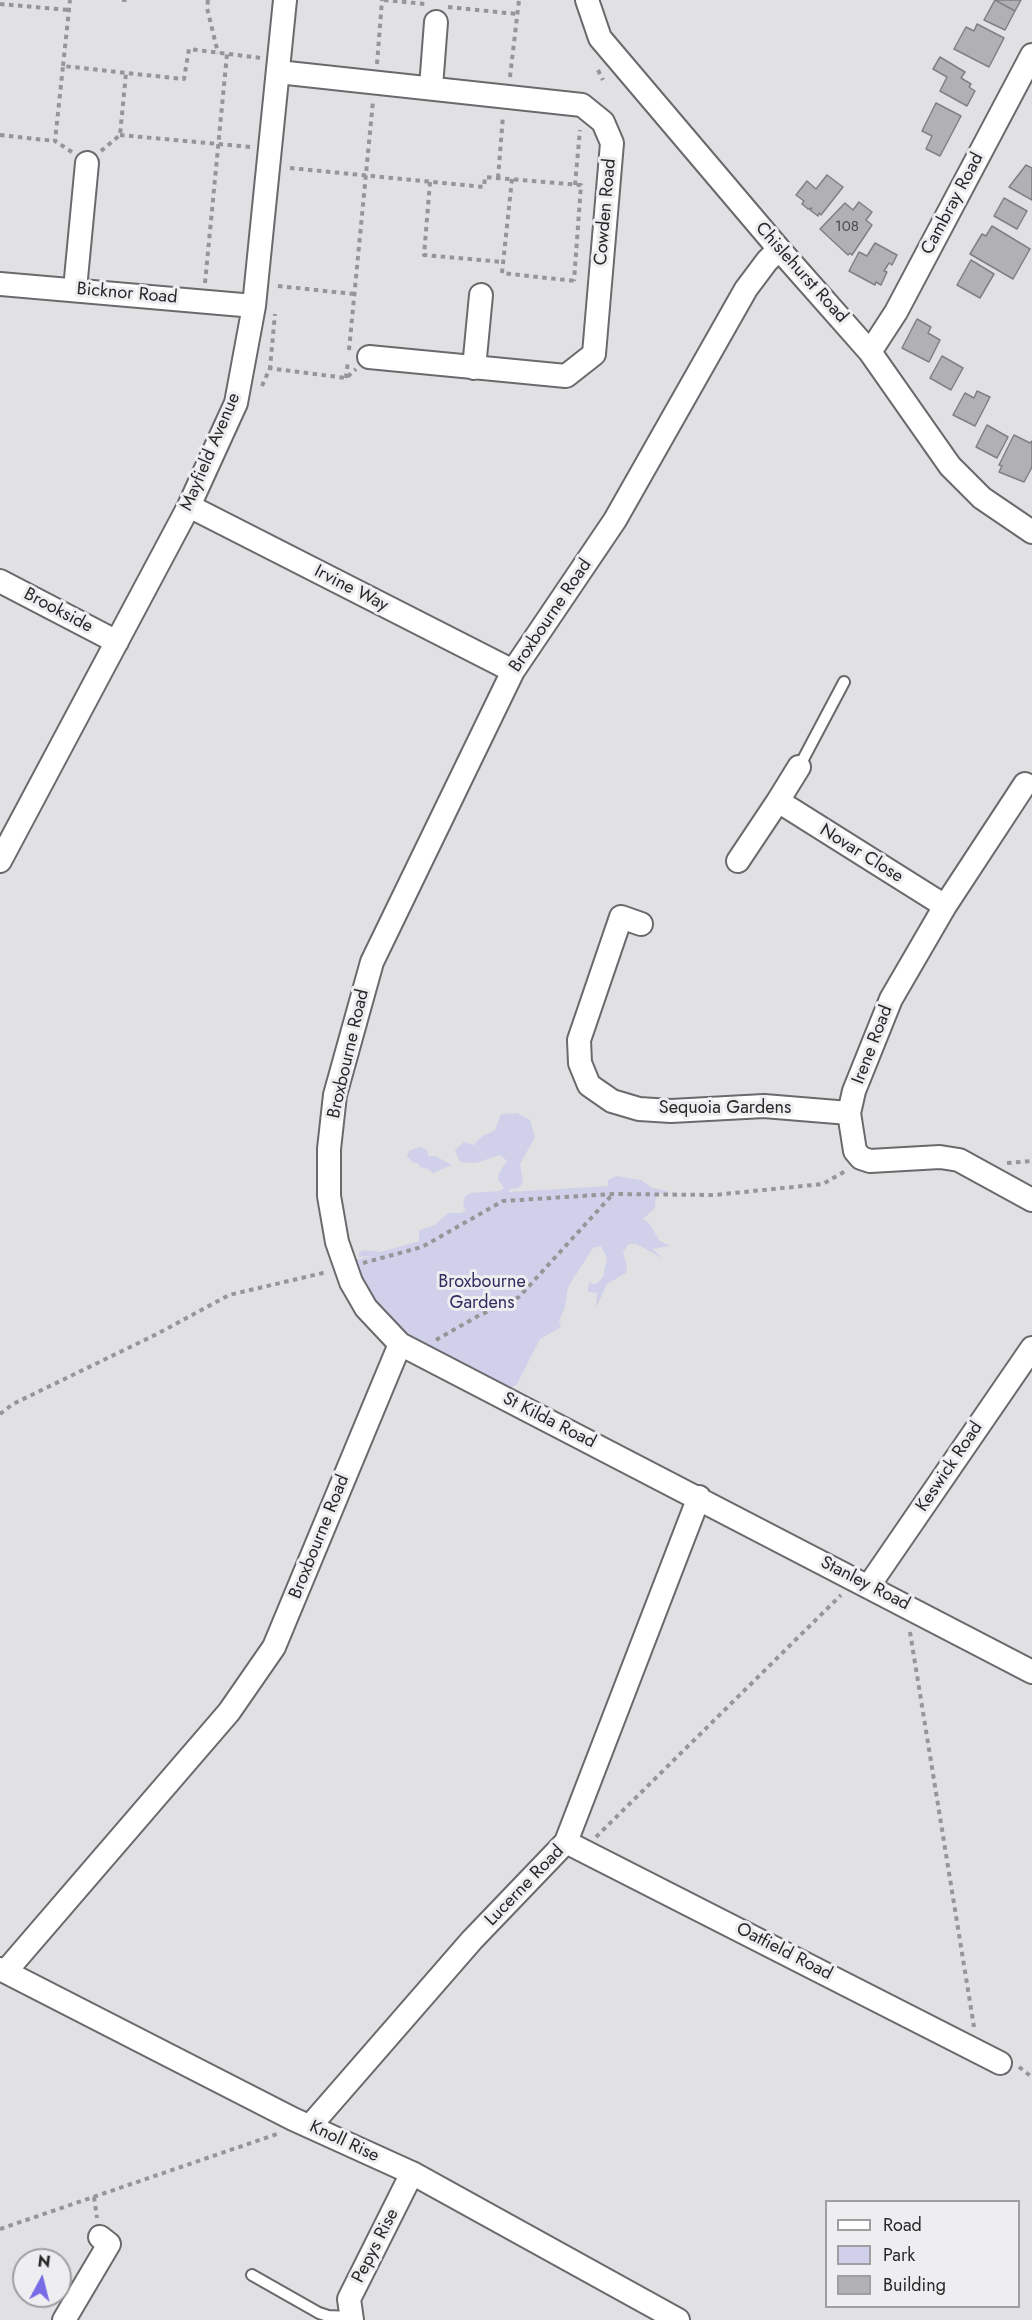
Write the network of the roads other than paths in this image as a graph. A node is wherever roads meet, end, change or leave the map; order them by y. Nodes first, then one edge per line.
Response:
1 (285, 0) edge
2 (587, 0) edge
3 (436, 22) dead end
4 (1032, 55) edge
5 (279, 67) junction
6 (431, 87) junction
7 (87, 163) road end
8 (779, 249) junction
9 (0, 284) edge
10 (75, 289) junction
11 (481, 295) dead end
12 (254, 306) junction
13 (870, 351) junction
14 (369, 357) road end
15 (474, 368) junction
16 (189, 506) junction
17 (1032, 532) edge
18 (0, 580) edge
19 (117, 642) junction
20 (513, 671) junction
21 (844, 682) dead end
22 (799, 767) joint
23 (1025, 784) dead end
24 (778, 801) junction
25 (0, 861) edge
26 (738, 861) dead end
27 (945, 906) junction
28 (641, 924) dead end
29 (849, 1113) junction
30 (1032, 1200) edge
31 (400, 1344) junction
32 (1032, 1348) edge
33 (699, 1497) junction
34 (862, 1583) junction
35 (1032, 1672) edge
36 (575, 1846) junction
37 (3, 1970) edge
38 (1000, 2063) dead end
39 (302, 2122) junction
40 (412, 2174) junction
41 (100, 2237) dead end
42 (252, 2275) dead end
43 (351, 2318) edge
44 (64, 2320) edge
45 (678, 2320) edge

1 - 5 street, Mayfield Avenue
2 - 8 street, Chislehurst Road
3 - 6 street
4 - 13 street, Cambray Road
5 - 6 street
5 - 12 street, Mayfield Avenue
6 - 15 street, Cowden Road
7 - 10 street
8 - 13 street, Chislehurst Road
8 - 20 street, Broxbourne Road
9 - 10 street, Bicknor Road
10 - 12 street, Bicknor Road
11 - 15 street
12 - 16 street, Mayfield Avenue
13 - 17 street, Chislehurst Road
14 - 15 street, Cowden Road
16 - 19 street, Mayfield Avenue
16 - 20 street, Irvine Way
18 - 19 street, Brookside
19 - 25 street, Mayfield Avenue
20 - 31 street, Broxbourne Road
21 - 22 lane
22 - 24 street
23 - 27 street, Irene Road
24 - 26 street
24 - 27 street, Novar Close
27 - 29 street, Irene Road
28 - 29 street, Sequoia Gardens
29 - 30 street, Irene Road
31 - 33 street, St Kilda Road
31 - 37 street, Broxbourne Road
32 - 34 street, Keswick Road
33 - 34 street, Stanley Road
33 - 36 street, Lucerne Road
34 - 35 street, Stanley Road
36 - 38 street, Oatfield Road
36 - 39 street, Lucerne Road
37 - 39 street, Knoll Rise
39 - 40 street, Knoll Rise
40 - 43 street, Pepys Rise
40 - 45 street, Knoll Rise
41 - 44 street
42 - 43 lane

